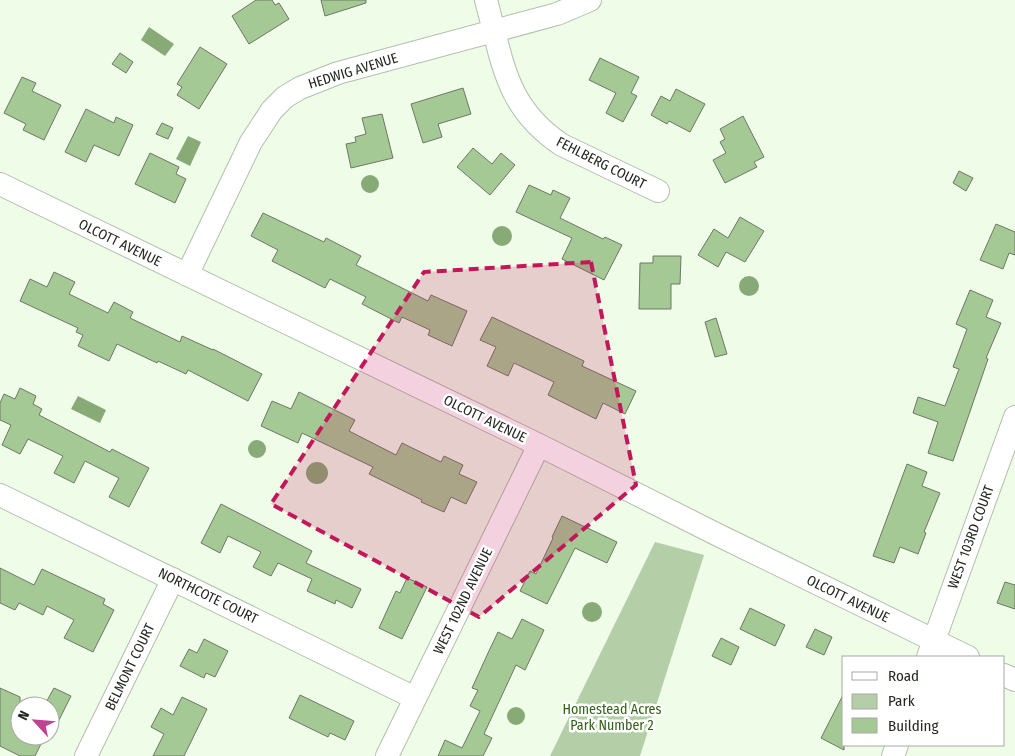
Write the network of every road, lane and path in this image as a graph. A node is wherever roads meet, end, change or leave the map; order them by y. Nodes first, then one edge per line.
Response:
1 (486, 0) edge
2 (590, 0) edge
3 (494, 32) junction
4 (0, 184) edge
5 (658, 191) dead end
6 (187, 275) junction
7 (1015, 417) edge
8 (539, 445) junction
9 (0, 495) edge
10 (173, 579) junction
11 (931, 649) edge
12 (963, 656) edge
13 (415, 698) junction
14 (86, 756) edge
15 (387, 756) edge

1 - 3 street, FEHLBERG COURT
2 - 3 street, HEDWIG AVENUE
3 - 5 street, FEHLBERG COURT
3 - 6 street, HEDWIG AVENUE
4 - 6 street, OLCOTT AVENUE
6 - 8 street, OLCOTT AVENUE
7 - 11 street, WEST 103RD COURT
8 - 11 street, OLCOTT AVENUE
8 - 13 street, WEST 102ND AVENUE
9 - 10 street, NORTHCOTE COURT
10 - 13 street, NORTHCOTE COURT
10 - 14 street, BELMONT COURT
11 - 12 street, OLCOTT AVENUE
13 - 15 street, WEST 102ND AVENUE

